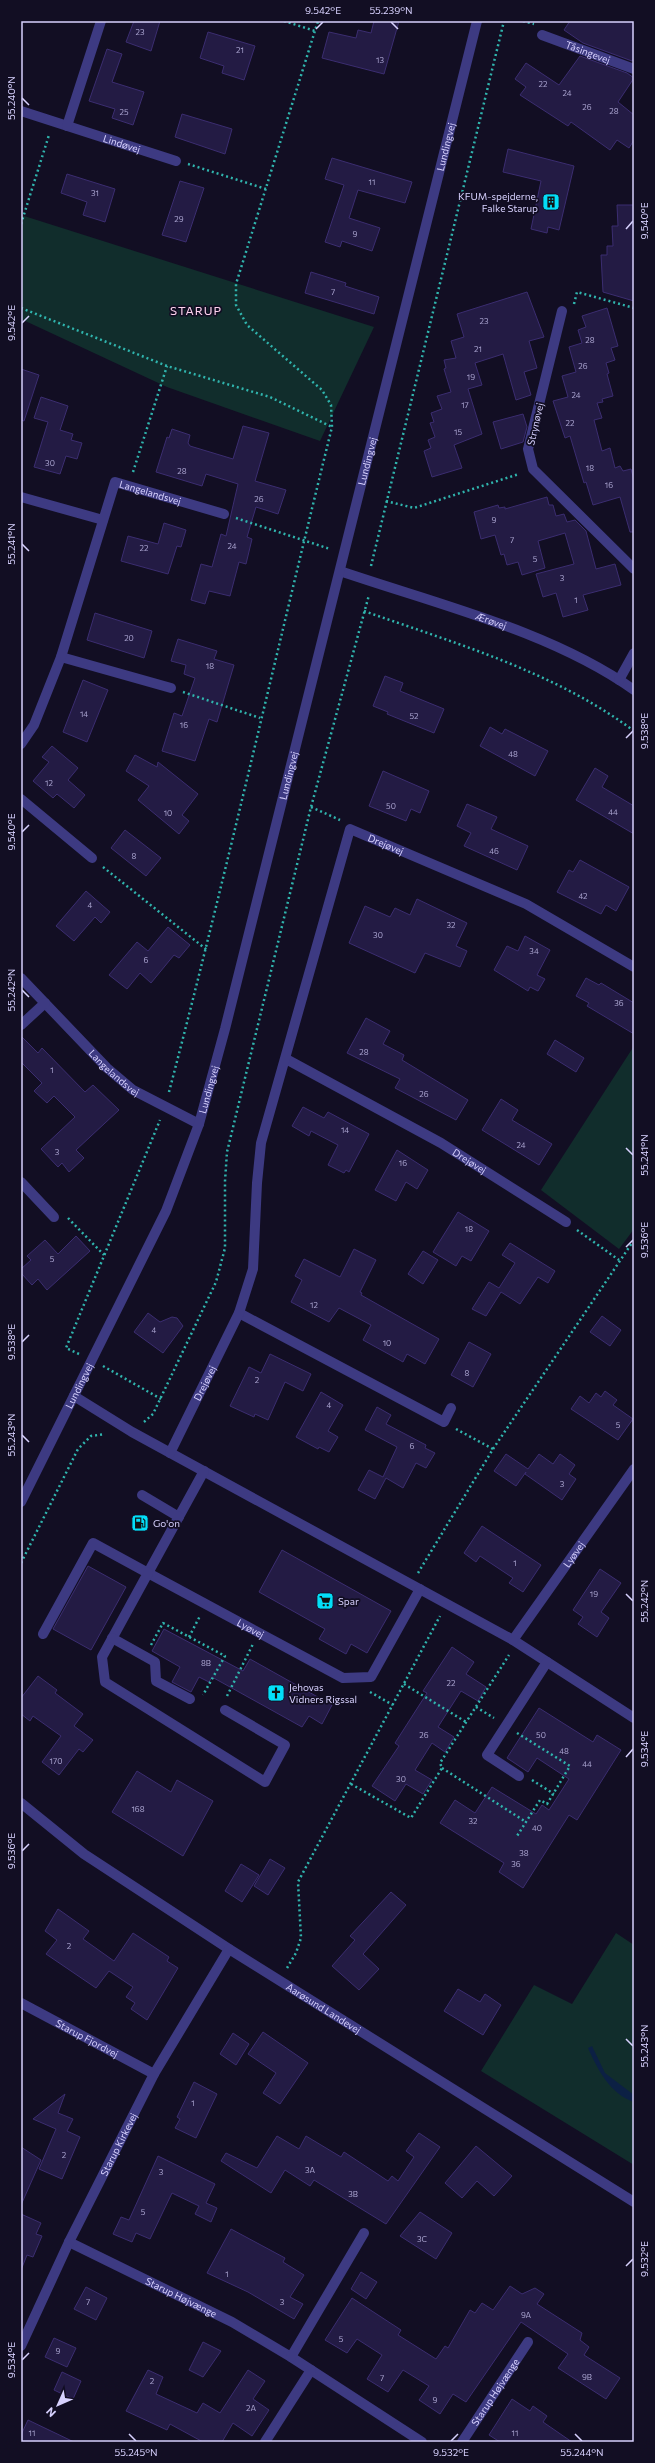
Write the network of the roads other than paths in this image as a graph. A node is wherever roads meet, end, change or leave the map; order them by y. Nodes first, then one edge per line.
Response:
1 (101, 21) edge
2 (477, 21) edge
3 (542, 35) dead end
4 (634, 69) edge
5 (21, 111) edge
6 (67, 126) junction
7 (176, 161) road end
8 (562, 312) dead end
9 (21, 496) edge
10 (224, 514) road end
11 (103, 520) junction
12 (634, 569) edge
13 (340, 571) junction
14 (634, 653) edge
15 (61, 657) junction
16 (619, 680) junction
17 (171, 688) road end
18 (634, 690) edge
19 (21, 744) edge
20 (21, 799) edge
21 (92, 858) road end
22 (634, 966) edge
23 (21, 978) edge
24 (45, 1003) junction
25 (21, 1025) edge
26 (286, 1059) junction
27 (199, 1124) junction
28 (21, 1182) edge
29 (54, 1217) road end
30 (566, 1222) road end
31 (239, 1312) junction
32 (74, 1396) junction
33 (451, 1408) dead end
34 (170, 1453) junction
35 (634, 1469) edge
36 (204, 1472) junction
37 (142, 1495) dead end
38 (21, 1502) edge
39 (179, 1517) junction
40 (148, 1573) junction
41 (416, 1586) junction
42 (42, 1634) dead end
43 (112, 1638) junction
44 (514, 1640) junction
45 (548, 1662) junction
46 (190, 1699) road end
47 (225, 1710) road end
48 (634, 1718) edge
49 (519, 1776) road end
50 (21, 1803) edge
51 (229, 1949) junction
52 (21, 2003) edge
53 (154, 2074) junction
54 (634, 2202) edge
55 (364, 2233) dead end
56 (70, 2242) junction
57 (528, 2342) dead end
58 (21, 2346) edge
59 (291, 2357) junction
60 (311, 2370) junction
61 (264, 2442) edge
62 (422, 2442) edge
63 (462, 2442) edge

1 - 6 street
2 - 13 street, Lundingvej
3 - 4 street, Tåsingevej
5 - 6 street, Lindøvej
6 - 7 street, Lindøvej
8 - 12 street, Strynøvej
9 - 11 street
10 - 11 street, Langelandsvej
11 - 15 street, Langelandsvej
13 - 16 street, Ærøvej
13 - 27 street, Lundingvej
14 - 16 street
15 - 17 street
15 - 19 street, Langelandsvej
16 - 18 street, Ærøvej
20 - 21 street
22 - 26 street, Drejøvej
23 - 24 street, Langelandsvej
24 - 25 street
24 - 27 street, Langelandsvej
26 - 30 street, Drejøvej
26 - 31 street, Drejøvej
27 - 32 street, Lundingvej
28 - 29 street
31 - 33 street
31 - 34 street, Drejøvej
32 - 34 street
32 - 38 street, Lundingvej
34 - 36 street
35 - 44 street, Lyøvej
36 - 39 street
36 - 41 street
37 - 39 street
39 - 40 street
40 - 41 street, Lyøvej
40 - 42 street, Lyøvej
40 - 43 street
41 - 44 street
43 - 46 street
43 - 47 street
44 - 45 street
45 - 48 street
45 - 49 street
50 - 51 street, Aarøsund Landevej
51 - 53 street, Starup Kirkevej
51 - 54 street, Aarøsund Landevej
52 - 53 street, Starup Fjordvej
53 - 56 street, Starup Kirkevej
55 - 59 street
56 - 58 street, Starup Kirkevej
56 - 59 street, Starup Højvænge
57 - 63 street, Starup Højvænge
59 - 60 street, Starup Højvænge
60 - 61 street
60 - 62 street, Starup Højvænge

